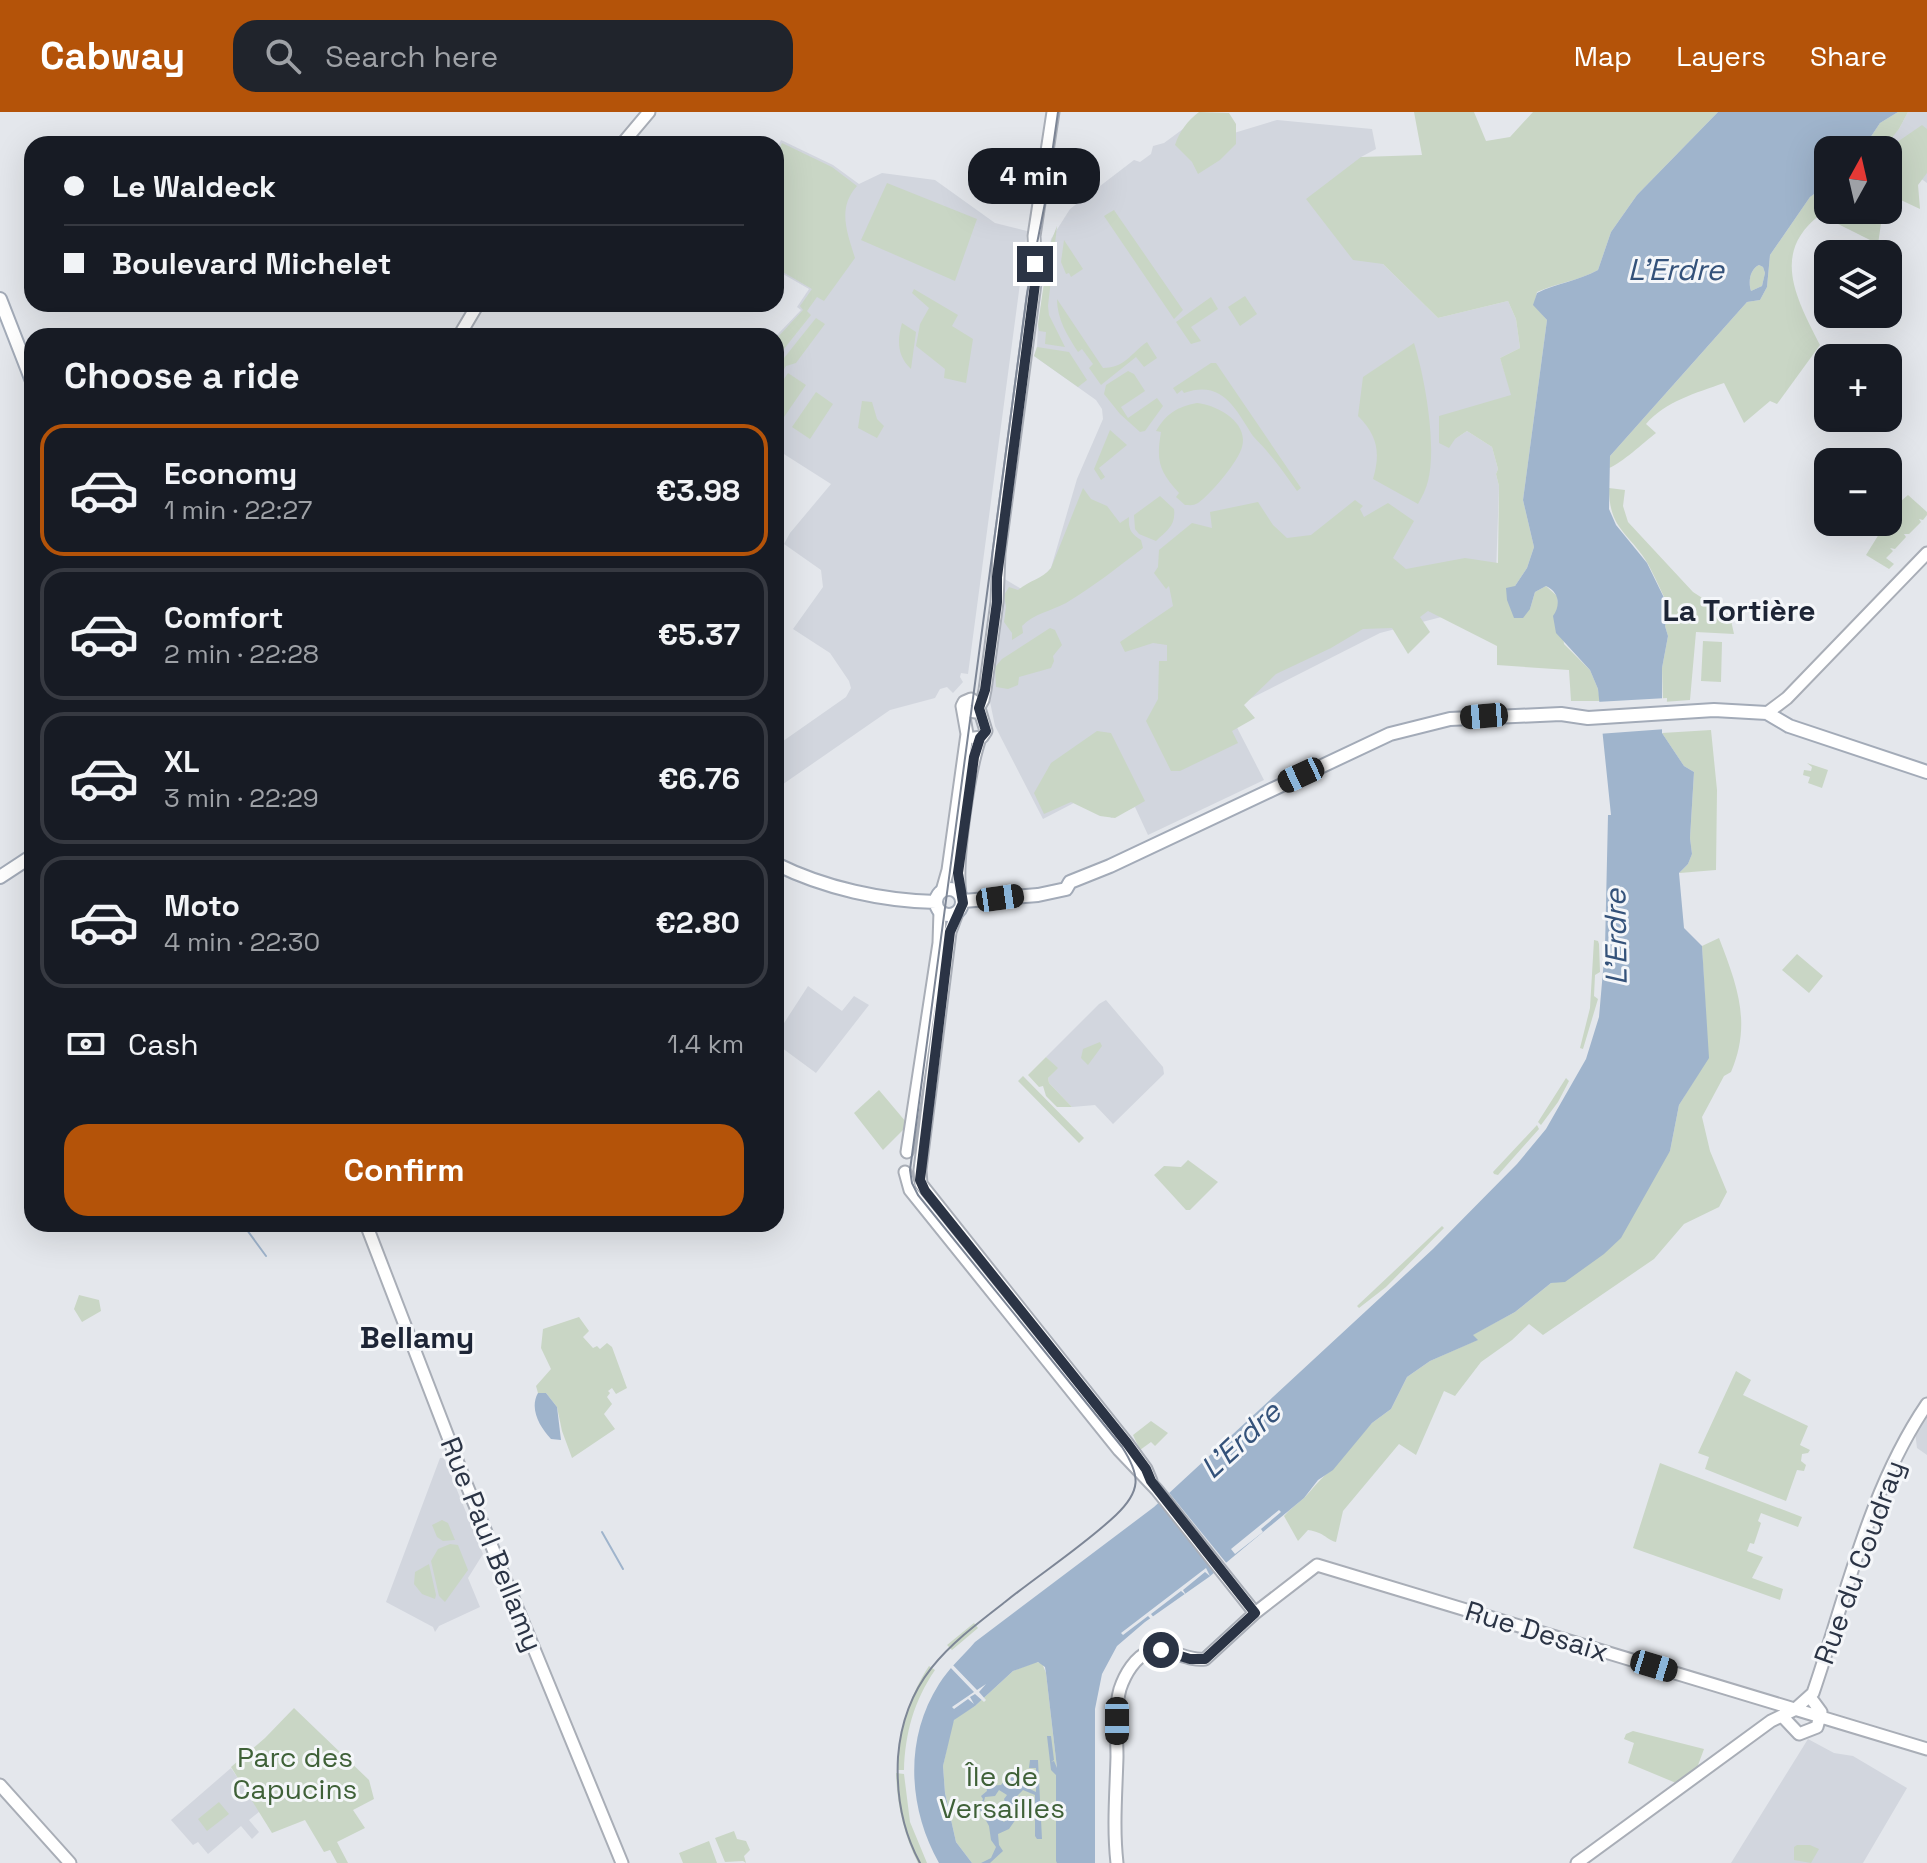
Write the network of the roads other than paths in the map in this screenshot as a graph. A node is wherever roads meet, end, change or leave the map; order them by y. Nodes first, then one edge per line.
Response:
1 (649, 112) edge
2 (1053, 112) edge
3 (629, 136) edge
4 (0, 299) edge
5 (24, 360) edge
6 (1927, 553) edge
7 (980, 706) junction
8 (1767, 713) junction
9 (967, 732) junction
10 (981, 732) junction
11 (1927, 772) edge
12 (24, 861) edge
13 (784, 867) edge
14 (0, 877) edge
15 (939, 901) junction
16 (960, 903) junction
17 (907, 1152) junction
18 (920, 1164) junction
19 (905, 1172) junction
20 (369, 1232) edge
21 (1927, 1404) edge
22 (1154, 1486) junction
23 (1255, 1613) junction
24 (1810, 1697) junction
25 (1794, 1710) junction
26 (1782, 1716) junction
27 (1820, 1718) junction
28 (1927, 1749) edge
29 (0, 1785) edge
30 (0, 1792) edge
31 (61, 1863) edge
32 (70, 1863) edge
33 (622, 1863) edge
34 (1117, 1863) edge
35 (1577, 1863) edge

1 - 3 street
2 - 7 street
4 - 5 main road
6 - 8 street
7 - 9 street
7 - 10 street
8 - 11 main road
8 - 16 main road
9 - 10 street
9 - 15 street
10 - 16 street
12 - 14 main road
13 - 15 main road
15 - 16 main road
15 - 16 main road
15 - 17 street
16 - 18 street
17 - 18 street
17 - 19 street
18 - 19 street
18 - 22 street
19 - 22 street
20 - 33 street, Rue Paul Bellamy
21 - 24 street, Rue du Coudray
22 - 23 street
23 - 25 street, Rue Desaix
23 - 34 street
24 - 25 street
24 - 27 street
25 - 26 street
25 - 27 street, Rue Desaix
26 - 27 street
26 - 35 street
27 - 28 street, Rue Desaix
29 - 32 street
30 - 31 street

